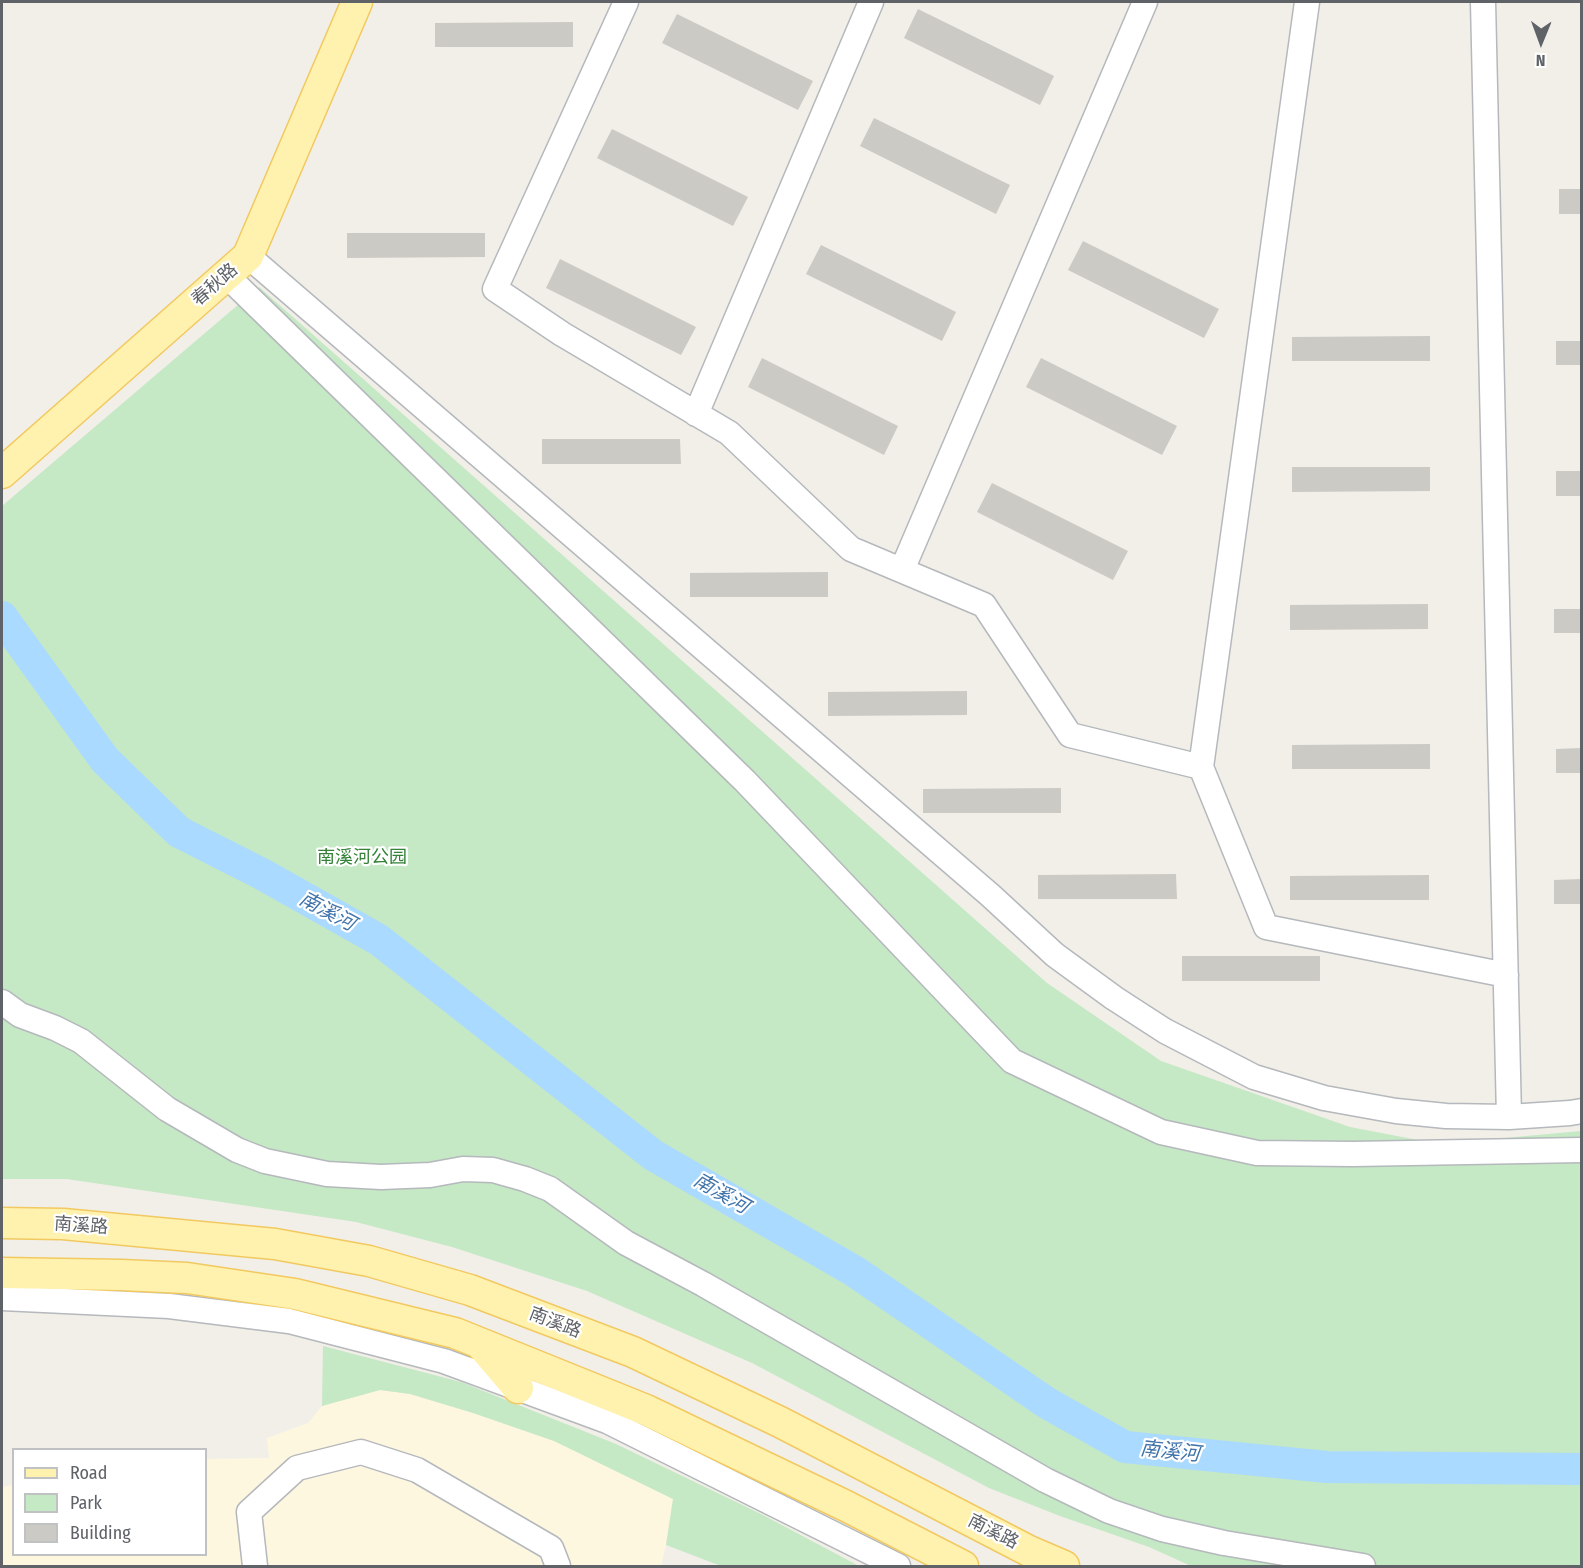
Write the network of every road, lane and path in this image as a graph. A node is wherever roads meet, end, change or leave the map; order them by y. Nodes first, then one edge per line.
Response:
1 (357, 2) edge
2 (626, 2) edge
3 (871, 2) edge
4 (1145, 2) edge
5 (1307, 2) edge
6 (1483, 2) edge
7 (237, 266) junction
8 (696, 414) junction
9 (2, 473) edge
10 (902, 570) junction
11 (1201, 767) junction
12 (1506, 975) junction
13 (2, 1002) edge
14 (1581, 1111) edge
15 (1509, 1117) junction
16 (1581, 1150) edge
17 (2, 1222) edge
18 (2, 1273) edge
19 (2, 1298) edge
20 (479, 1342) junction
21 (518, 1388) junction
22 (255, 1566) edge
23 (558, 1566) edge
24 (898, 1566) edge
25 (963, 1566) edge
26 (1064, 1566) edge
27 (1363, 1566) edge

1 - 7 main road, 春秋路
2 - 8 street
3 - 8 street
4 - 10 street
5 - 11 street
6 - 12 street
7 - 9 main road, 春秋路
7 - 15 street
7 - 16 street
8 - 10 street
10 - 11 street
11 - 12 street
12 - 15 street
13 - 27 street
14 - 15 street
17 - 26 main road, 南溪路
18 - 20 main road
19 - 21 street
20 - 21 main road
20 - 25 main road
21 - 24 street
22 - 23 street

